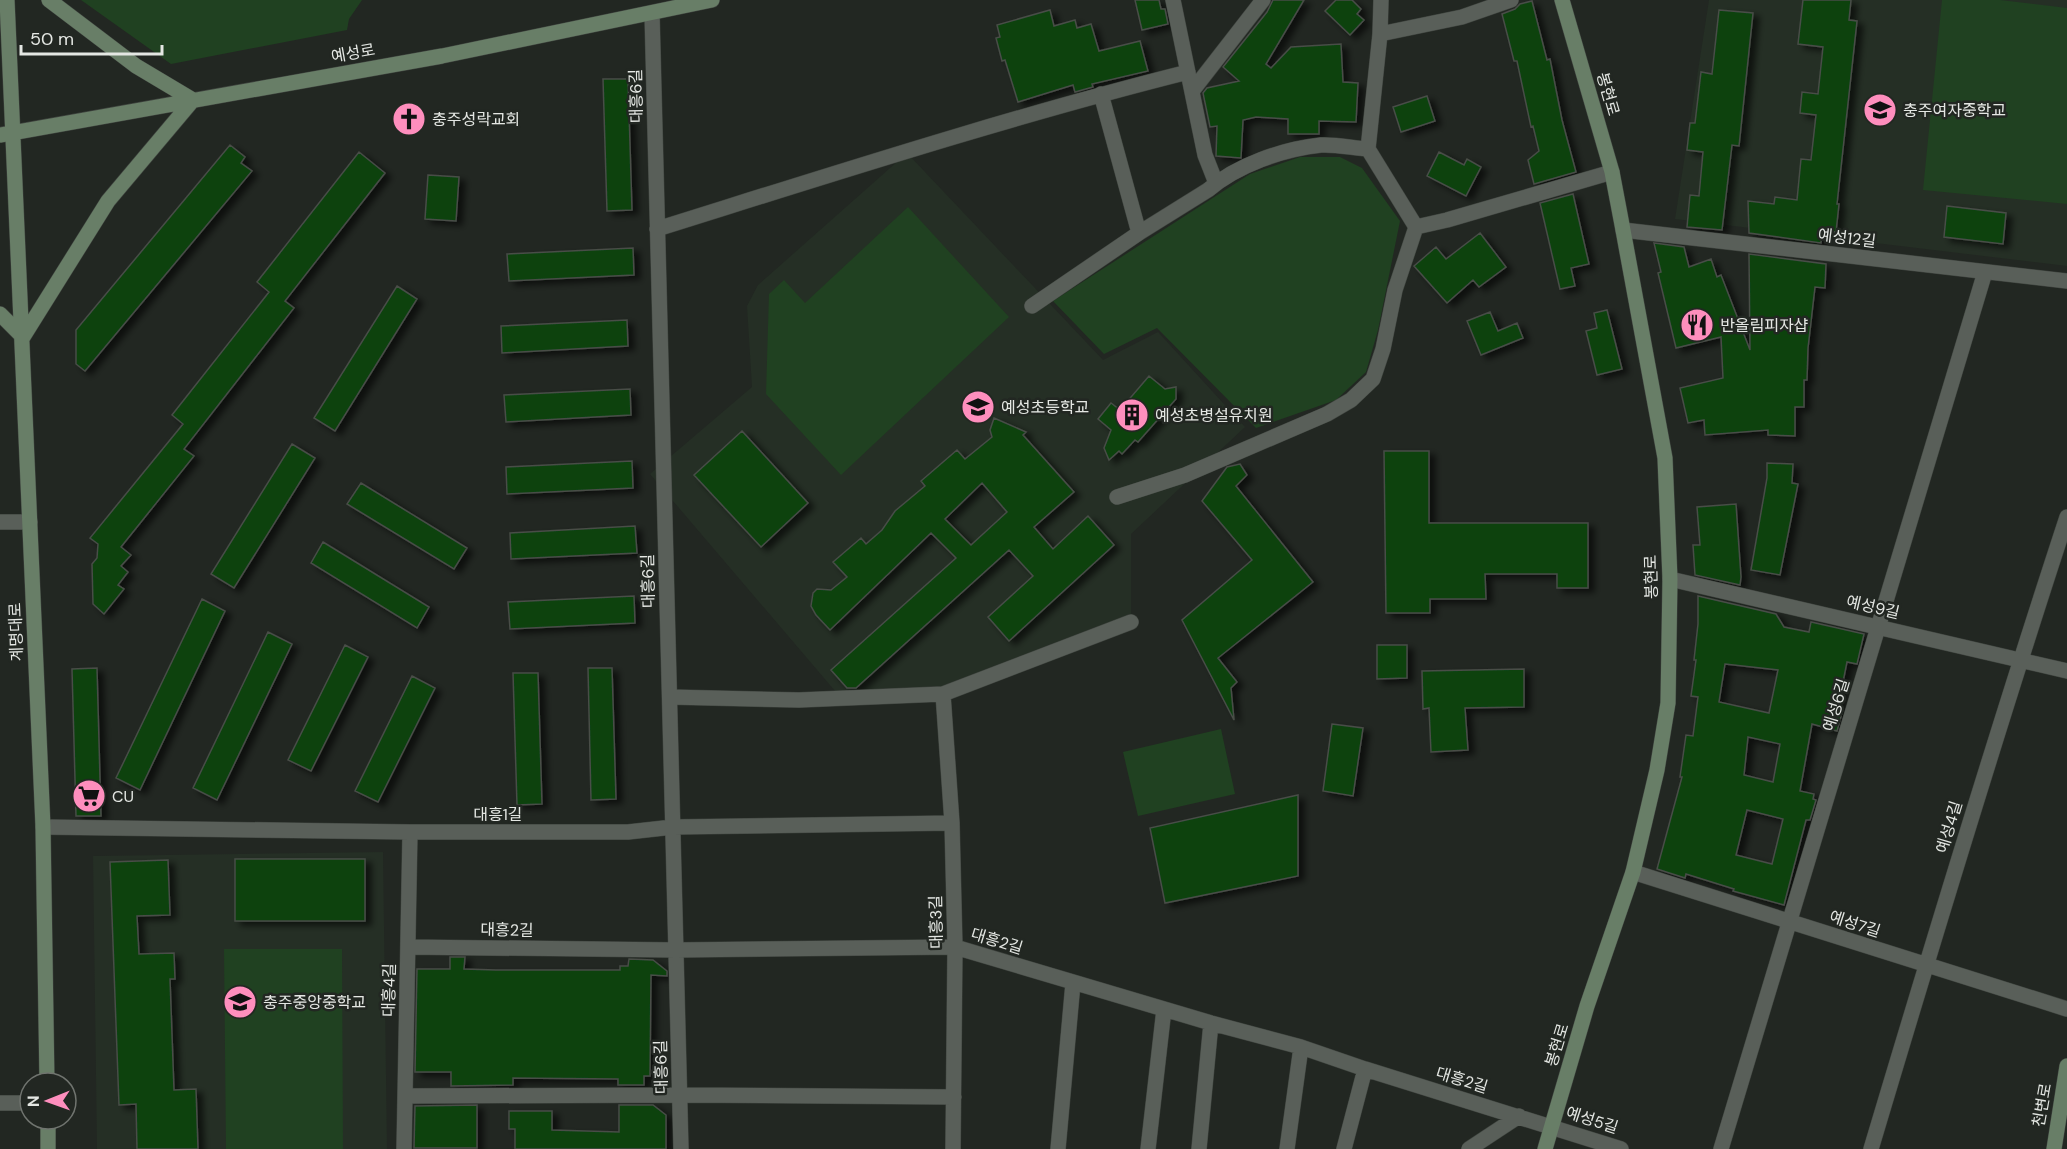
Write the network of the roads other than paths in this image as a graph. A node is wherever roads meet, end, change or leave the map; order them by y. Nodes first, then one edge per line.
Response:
1 (7, 0) edge
2 (49, 0) edge
3 (712, 0) edge
4 (1173, 0) edge
5 (1263, 0) edge
6 (1381, 0) edge
7 (1511, 0) edge
8 (1562, 0) edge
9 (652, 13) junction
10 (1380, 34) junction
11 (1188, 72) junction
12 (1193, 90) junction
13 (1101, 94) junction
14 (193, 100) junction
15 (7, 134) edge
16 (1368, 149) junction
17 (1612, 172) junction
18 (1216, 183) junction
19 (1416, 227) junction
20 (657, 229) junction
21 (1623, 230) junction
22 (1139, 232) junction
23 (1986, 272) junction
24 (2067, 282) edge
25 (1032, 306) dead end
26 (0, 314) edge
27 (23, 337) junction
28 (1117, 497) dead end
29 (2067, 517) edge
30 (0, 522) edge
31 (30, 522) junction
32 (1670, 579) junction
33 (1131, 622) dead end
34 (1879, 627) junction
35 (2020, 660) junction
36 (2067, 671) edge
37 (943, 694) junction
38 (669, 697) junction
39 (952, 823) junction
40 (42, 827) junction
41 (673, 827) junction
42 (410, 832) junction
43 (1633, 872) junction
44 (1789, 922) junction
45 (408, 947) junction
46 (955, 947) junction
47 (676, 950) junction
48 (1926, 965) junction
49 (1073, 983) junction
50 (1164, 1009) junction
51 (2067, 1009) edge
52 (1211, 1023) junction
53 (1301, 1047) junction
54 (2067, 1066) edge
55 (1365, 1069) junction
56 (47, 1071) edge
57 (680, 1095) junction
58 (405, 1096) junction
59 (954, 1097) junction
60 (18, 1102) edge
61 (0, 1103) edge
62 (1519, 1116) junction
63 (1552, 1126) junction
64 (48, 1131) edge
65 (48, 1149) edge
66 (404, 1149) edge
67 (681, 1149) edge
68 (953, 1149) edge
69 (1058, 1149) edge
70 (1148, 1149) edge
71 (1199, 1149) edge
72 (1287, 1149) edge
73 (1344, 1149) edge
74 (1469, 1149) edge
75 (1545, 1149) edge
76 (1622, 1149) edge
77 (1721, 1149) edge
78 (1871, 1149) edge
79 (2054, 1149) edge

1 - 15 street, 계명대로
2 - 14 street
3 - 9 street, 예성로
4 - 11 street
5 - 12 street
6 - 10 street
7 - 10 street
8 - 17 street, 봉현로
9 - 14 street, 예성로
9 - 20 street, 대흥6길
10 - 16 street
11 - 12 street
11 - 13 street
12 - 18 street
13 - 20 street
13 - 22 street
14 - 15 street, 예성로
14 - 27 street
15 - 27 street, 계명대로
16 - 18 street
16 - 19 street
17 - 19 street
17 - 21 street, 봉현로
18 - 22 street
19 - 28 street
20 - 38 street, 대흥6길
21 - 23 street, 예성12길
21 - 32 street, 봉현로
22 - 25 street
23 - 24 street, 예성12길
23 - 34 street, 예성6길
26 - 27 street
27 - 31 street, 계명대로
29 - 35 street, 예성4길
30 - 31 street
31 - 40 street, 계명대로
32 - 34 street, 예성9길
32 - 43 street, 봉현로
33 - 37 street
34 - 35 street, 예성9길
34 - 44 street, 예성6길
35 - 36 street, 예성9길
35 - 48 street, 예성4길
37 - 38 street
37 - 39 street, 대흥3길
38 - 41 street, 대흥6길
39 - 41 street, 대흥1길
39 - 46 street, 대흥3길
40 - 42 street, 대흥1길
40 - 56 street, 계명대로
41 - 42 street, 대흥1길
41 - 47 street, 대흥6길
42 - 45 street, 대흥4길
43 - 44 street, 예성7길
43 - 63 street, 봉현로
44 - 48 street, 예성7길
44 - 77 street, 예성6길
45 - 47 street, 대흥2길
45 - 58 street, 대흥4길
46 - 47 street, 대흥2길
46 - 49 street, 대흥2길
46 - 59 street, 대흥3길
47 - 57 street, 대흥6길
48 - 51 street, 예성7길
48 - 78 street, 예성4길
49 - 50 street, 대흥2길
49 - 69 street
50 - 52 street, 대흥2길
50 - 70 street
52 - 53 street, 대흥2길
52 - 71 street
53 - 55 street, 대흥2길
53 - 72 street
54 - 79 street, 천변로
55 - 62 street, 대흥2길
55 - 73 street
57 - 58 street
57 - 59 street
57 - 67 street, 대흥6길
58 - 66 street, 대흥4길
59 - 68 street, 대흥3길
60 - 61 street
62 - 63 street, 대흥2길
62 - 74 street
63 - 75 street, 봉현로
63 - 76 street, 예성5길
64 - 65 street

